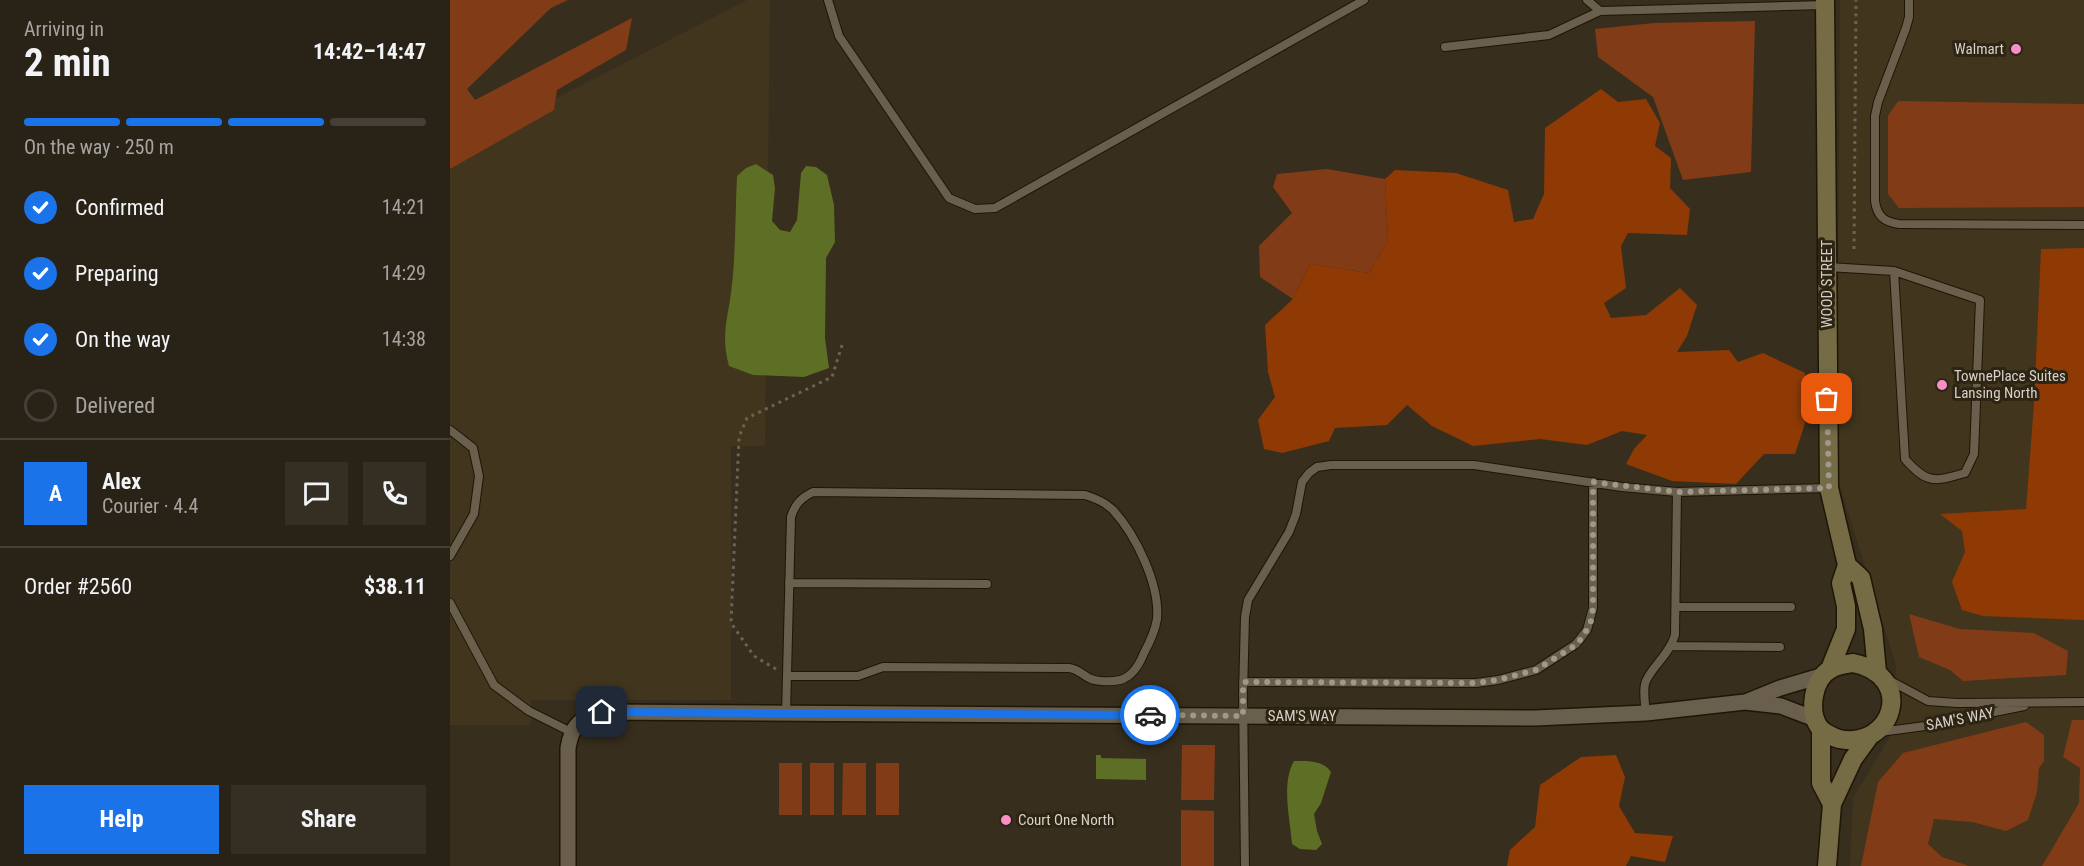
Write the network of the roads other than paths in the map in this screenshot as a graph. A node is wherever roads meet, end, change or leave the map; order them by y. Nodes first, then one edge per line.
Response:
1 (828, 0) edge
2 (1364, 0) edge
3 (1587, 0) edge
4 (1909, 0) edge
5 (1825, 3) edge
6 (1739, 4) edge
7 (1600, 12) junction
8 (1445, 47) dead end
9 (2084, 225) edge
10 (1827, 266) junction
11 (1894, 271) junction
12 (450, 430) edge
13 (1593, 482) junction
14 (1829, 488) junction
15 (1677, 492) junction
16 (450, 556) edge
17 (1847, 566) junction
18 (789, 583) junction
19 (987, 584) dead end
20 (450, 603) edge
21 (1677, 607) junction
22 (1791, 607) dead end
23 (1672, 646) junction
24 (1780, 647) dead end
25 (1827, 672) junction
26 (1879, 673) junction
27 (788, 676) junction
28 (1243, 682) junction
29 (1745, 702) junction
30 (2043, 702) junction
31 (2084, 702) edge
32 (1646, 713) junction
33 (786, 714) junction
34 (1243, 716) junction
35 (1818, 724) junction
36 (571, 732) junction
37 (1873, 735) junction
38 (1832, 804) junction
39 (568, 866) edge
40 (1245, 866) edge
41 (1827, 866) edge

1 - 2 lane
3 - 7 lane
4 - 9 lane
5 - 6 lane
5 - 10 street, WOOD STREET
6 - 7 lane
7 - 8 lane
10 - 11 lane
10 - 14 street, WOOD STREET
11 - 11 lane
12 - 16 lane
13 - 15 lane
13 - 28 lane
13 - 28 lane
14 - 15 lane
14 - 17 street, WOOD STREET
15 - 21 lane
17 - 25 street, WOOD STREET
17 - 26 street, WOOD STREET
18 - 19 lane
18 - 27 lane
18 - 27 lane
20 - 36 lane
21 - 22 lane
21 - 23 lane
23 - 24 lane
23 - 32 lane
25 - 26 street
25 - 29 street, SAM'S WAY
25 - 35 street
26 - 30 lane, SAM'S WAY
26 - 37 street
27 - 33 lane
28 - 34 lane
29 - 32 street, SAM'S WAY
29 - 35 street, SAM'S WAY
30 - 31 lane, SAM'S WAY
30 - 37 lane, SAM'S WAY
32 - 34 street, SAM'S WAY
33 - 34 street, SAM'S WAY
33 - 36 street, SAM'S WAY
34 - 40 lane
35 - 37 street
35 - 38 street
36 - 39 street
37 - 38 street
38 - 41 street

